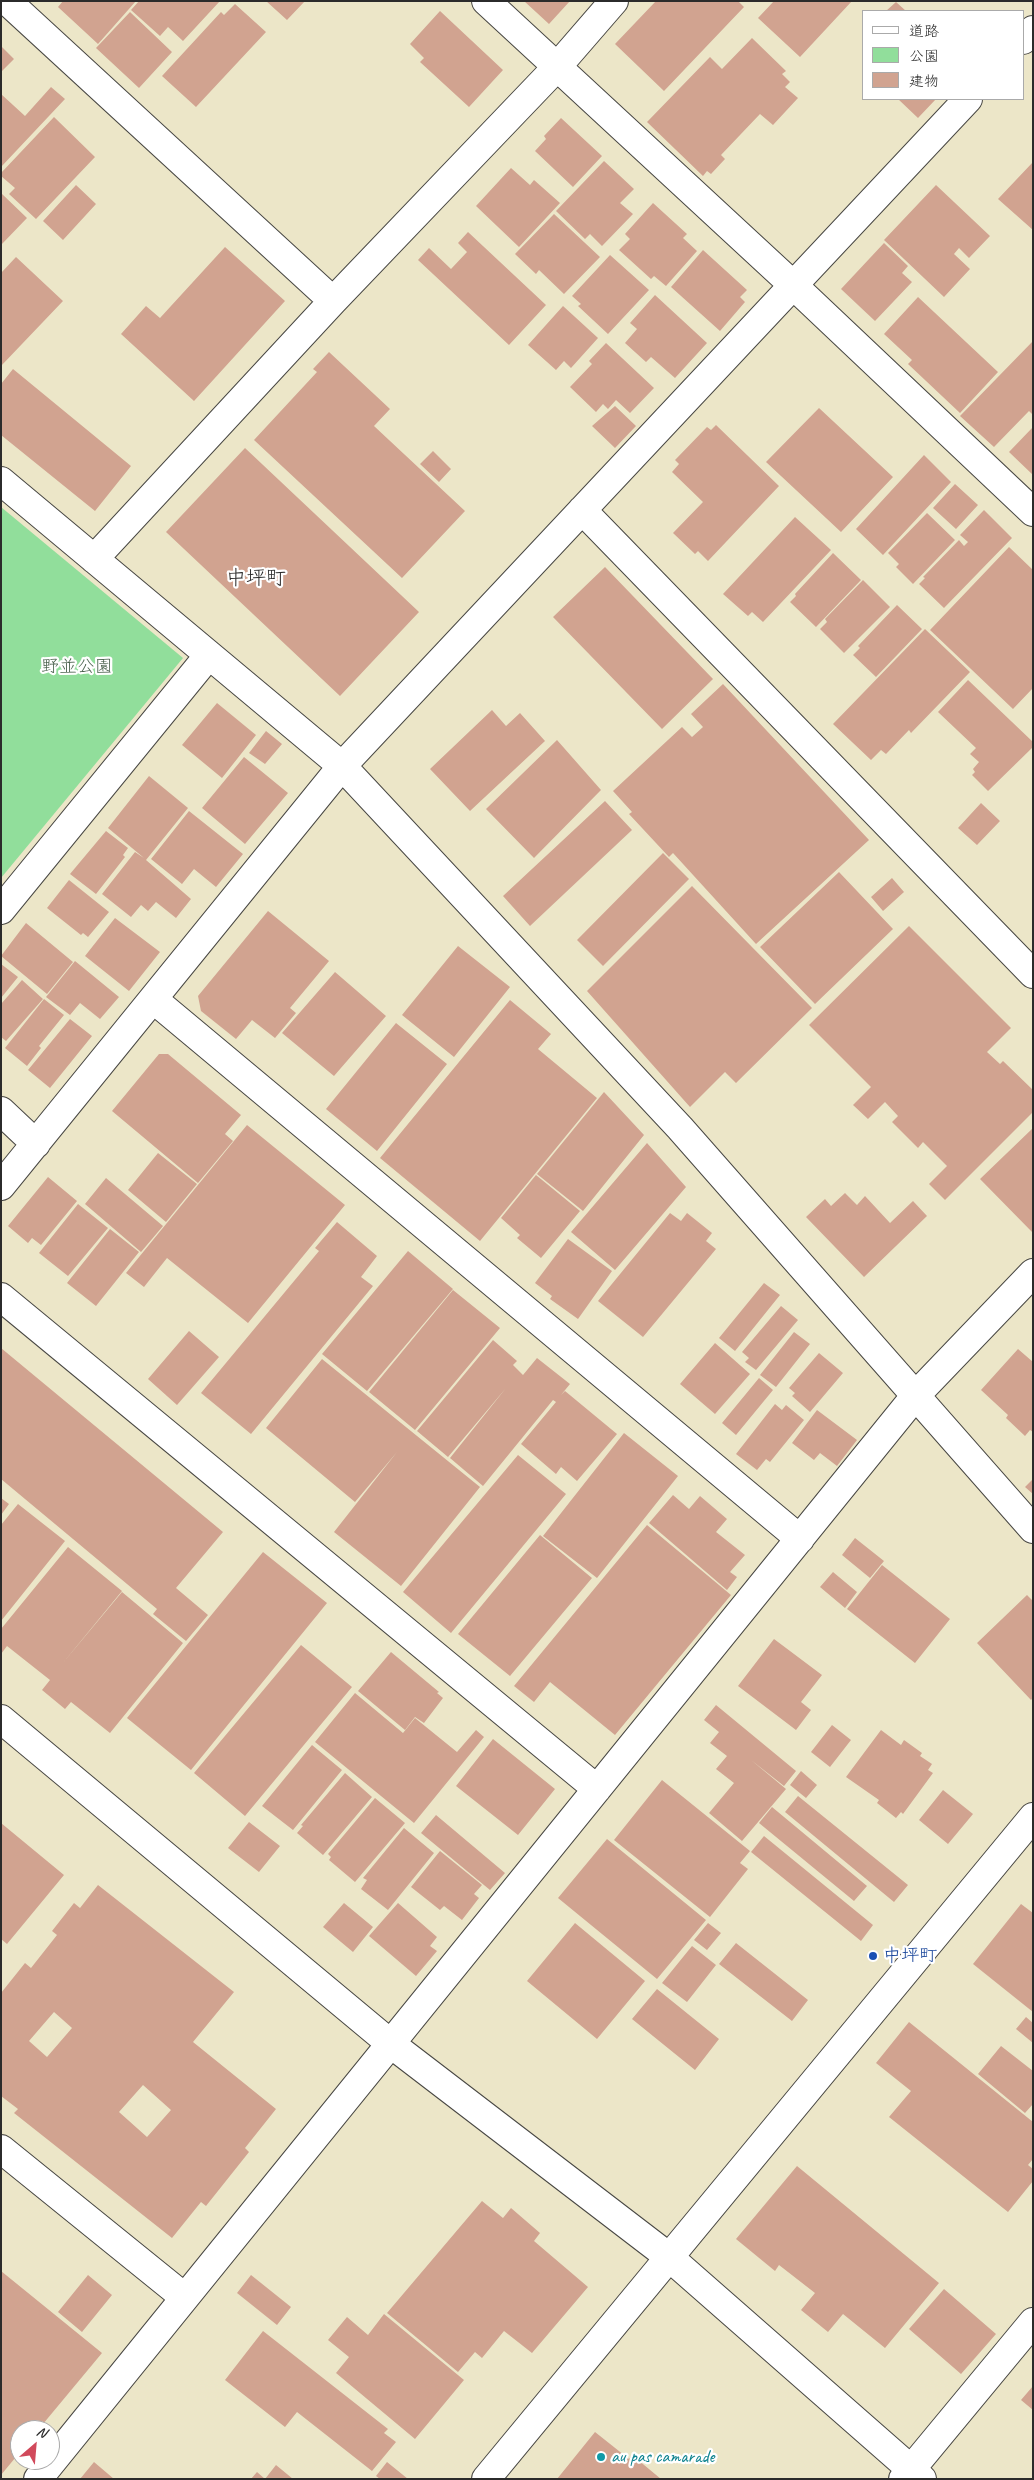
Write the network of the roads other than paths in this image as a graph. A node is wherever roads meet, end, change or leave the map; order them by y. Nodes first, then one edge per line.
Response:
1 (7, 1) edge
2 (486, 1) edge
3 (614, 1) edge
4 (1033, 30) edge
5 (1024, 39) edge
6 (556, 68) junction
7 (967, 100) edge
8 (793, 285) junction
9 (333, 301) junction
10 (1, 481) edge
11 (582, 510) junction
12 (1033, 512) edge
13 (94, 559) junction
14 (209, 655) junction
15 (342, 766) junction
16 (1, 910) edge
17 (1033, 974) edge
18 (153, 999) junction
19 (1, 1111) edge
20 (36, 1144) junction
21 (1, 1186) edge
22 (1033, 1273) edge
23 (1, 1297) edge
24 (916, 1395) junction
25 (1033, 1529) edge
26 (800, 1539) junction
27 (1, 1719) edge
28 (597, 1789) junction
29 (1033, 1817) edge
30 (391, 2044) junction
31 (1, 2149) edge
32 (668, 2257) junction
33 (184, 2297) junction
34 (1033, 2322) edge
35 (912, 2476) edge
36 (38, 2479) edge
37 (486, 2479) edge

1 - 9 street
2 - 6 street
3 - 6 street
4 - 5 street
6 - 8 street
6 - 9 street
7 - 8 street
8 - 11 street
8 - 12 street
9 - 13 street
10 - 13 street
11 - 15 street
11 - 17 street
13 - 14 street
14 - 15 street
14 - 16 street
15 - 18 street
15 - 24 street
18 - 20 street
18 - 26 street
19 - 20 street
20 - 21 street
22 - 24 street
23 - 28 street
24 - 25 street
24 - 26 street
26 - 28 street
27 - 30 street
28 - 30 street
29 - 32 street
30 - 32 street
30 - 33 street
31 - 33 street
32 - 35 street
32 - 37 street
33 - 36 street
34 - 35 street

